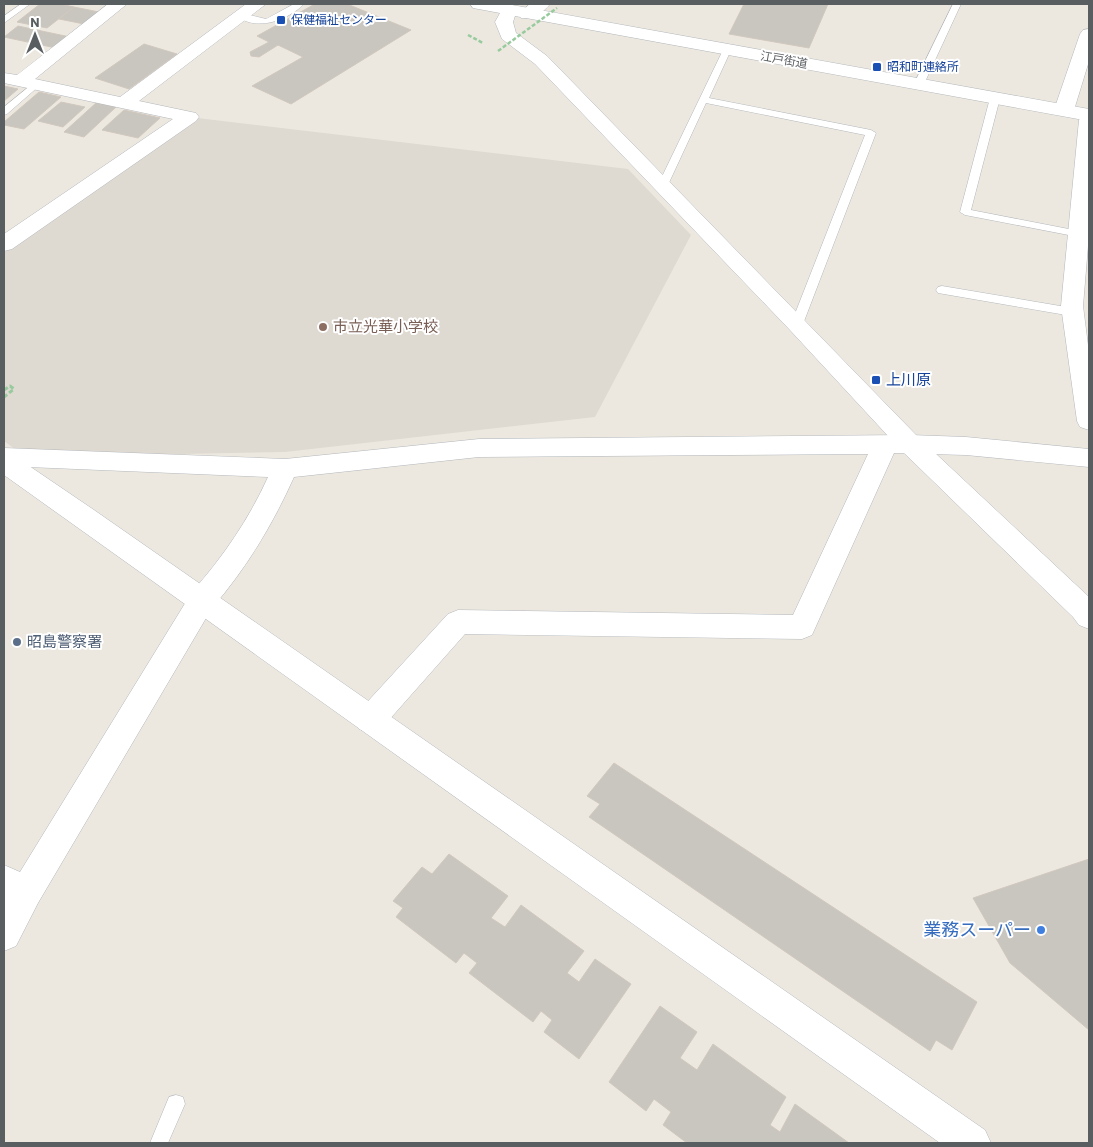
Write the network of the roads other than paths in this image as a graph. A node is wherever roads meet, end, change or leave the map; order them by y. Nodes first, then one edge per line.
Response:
1 (26, 4) edge
2 (118, 4) edge
3 (257, 4) edge
4 (300, 4) edge
5 (479, 4) edge
6 (957, 4) edge
7 (534, 9) edge
8 (241, 16) junction
9 (4, 20) edge
10 (1089, 34) edge
11 (727, 50) junction
12 (20, 81) edge
13 (919, 84) junction
14 (995, 98) junction
15 (704, 100) junction
16 (124, 103) junction
17 (1064, 110) junction
18 (4, 112) edge
19 (1089, 115) edge
20 (1089, 120) edge
21 (662, 187) junction
22 (1079, 234) junction
23 (4, 244) edge
24 (942, 290) dead end
25 (1072, 312) junction
26 (797, 324) junction
27 (1089, 421) edge
28 (898, 445) junction
29 (4, 457) edge
30 (1089, 458) edge
31 (4, 462) edge
32 (285, 468) junction
33 (202, 600) junction
34 (1089, 617) edge
35 (370, 720) junction
36 (15, 887) edge
37 (4, 934) edge
38 (176, 1104) dead end
39 (159, 1143) edge
40 (972, 1143) edge

1 - 9 lane
2 - 12 street
3 - 8 street
4 - 8 lane
5 - 7 street, 江戸街道
6 - 13 lane
7 - 11 street, 江戸街道
7 - 21 street
8 - 16 street
10 - 17 street
11 - 13 street, 江戸街道
11 - 15 lane
12 - 16 street
12 - 18 lane
13 - 14 street, 江戸街道
14 - 17 street, 江戸街道
14 - 22 lane
15 - 21 lane
15 - 26 lane
16 - 23 street
17 - 19 street, 江戸街道
20 - 22 street
21 - 26 street
22 - 25 street
24 - 25 lane
25 - 27 street
26 - 28 street
28 - 30 street
28 - 32 street
28 - 34 street
28 - 35 street
29 - 32 street
31 - 33 street
32 - 33 street
33 - 35 street
33 - 36 street
35 - 40 street
36 - 37 street
38 - 39 lane

